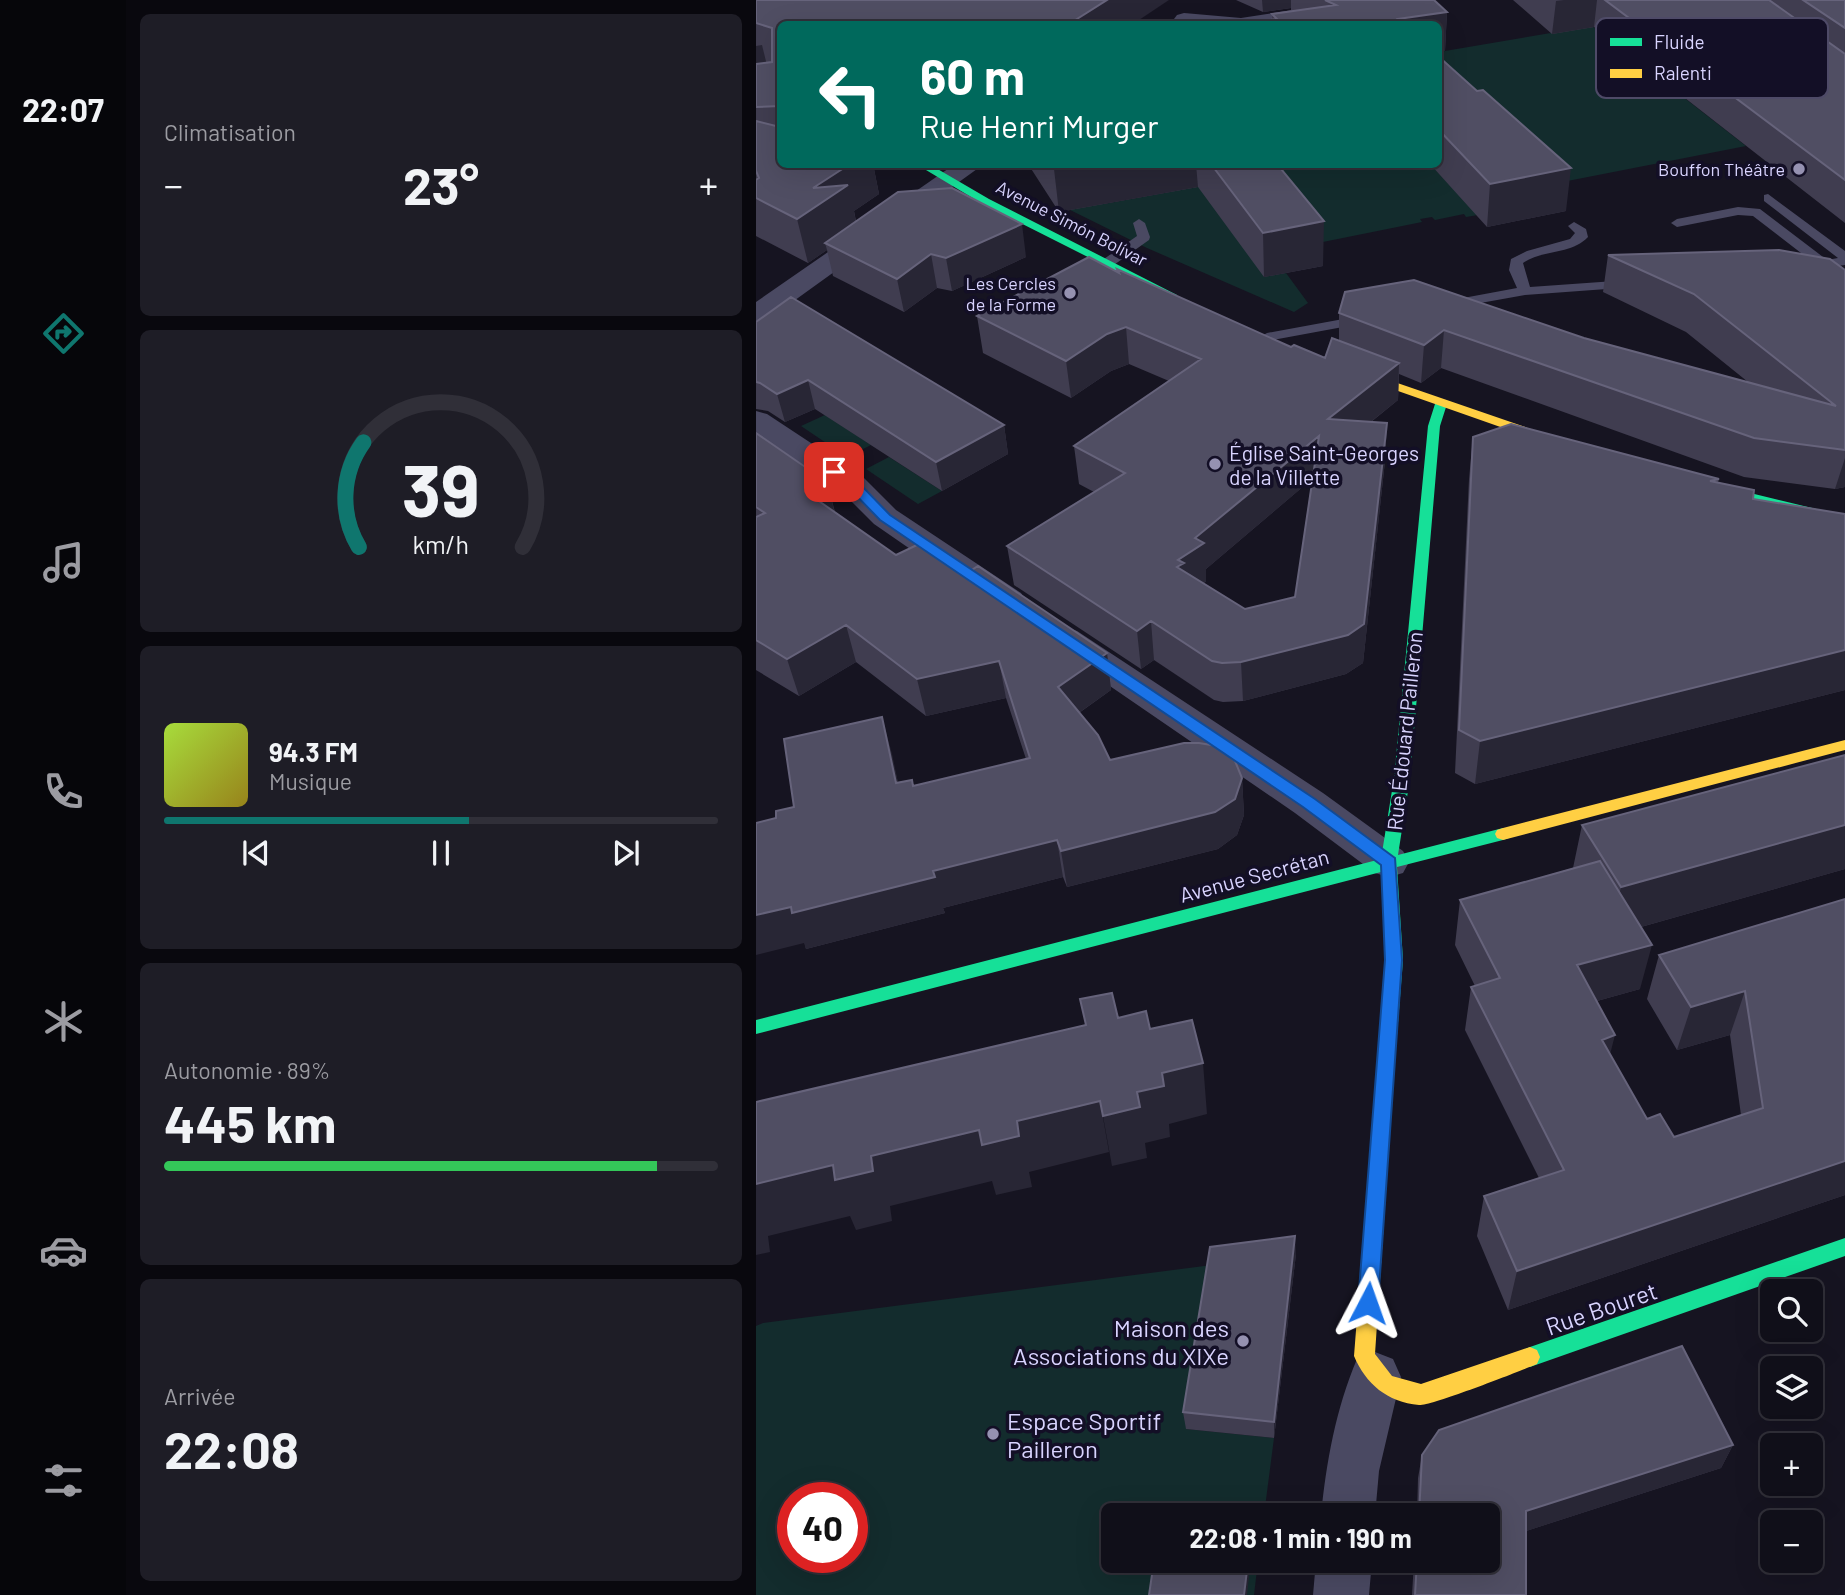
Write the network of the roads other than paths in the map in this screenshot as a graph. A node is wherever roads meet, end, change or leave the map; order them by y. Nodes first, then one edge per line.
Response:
1 (1211, 0) edge
2 (1397, 0) edge
3 (1181, 21) edge
4 (1252, 21) edge
5 (929, 168) edge
6 (966, 168) edge
7 (950, 180) junction
8 (1768, 198) dead end
9 (1139, 223) dead end
10 (1677, 223) dead end
11 (1574, 226) dead end
12 (1845, 259) edge
13 (1106, 264) junction
14 (1825, 265) junction
15 (1799, 270) edge
16 (1647, 283) edge
17 (1525, 291) junction
18 (1181, 300) edge
19 (1430, 308) edge
20 (756, 315) edge
21 (1378, 317) edge
22 (1260, 335) joint
23 (1297, 351) edge
24 (1330, 364) edge
25 (1441, 404) junction
26 (756, 420) edge
27 (1572, 447) edge
28 (1687, 481) edge
29 (1845, 520) edge
30 (1845, 745) edge
31 (1389, 862) junction
32 (756, 1027) edge
33 (1845, 1247) edge
34 (1375, 1377) junction
35 (1349, 1503) edge
36 (1343, 1573) edge
37 (1341, 1595) edge

1 - 3 street
2 - 4 street
5 - 7 street, Avenue Simón Bolívar
6 - 7 street
7 - 13 street, Avenue Simón Bolívar
7 - 20 street
8 - 12 lane
9 - 13 lane
10 - 14 lane
11 - 17 lane
12 - 14 lane
13 - 18 street, Avenue Simón Bolívar
14 - 15 lane
16 - 17 lane
17 - 19 lane
21 - 22 lane
22 - 23 street
24 - 25 street
25 - 27 street
25 - 31 street, Rue Édouard Pailleron
26 - 31 street
28 - 29 street
30 - 31 street, Avenue Secrétan
31 - 32 street, Avenue Secrétan
31 - 34 street, Rue Édouard Pailleron
33 - 34 street, Rue Bouret
34 - 35 street
36 - 37 street

